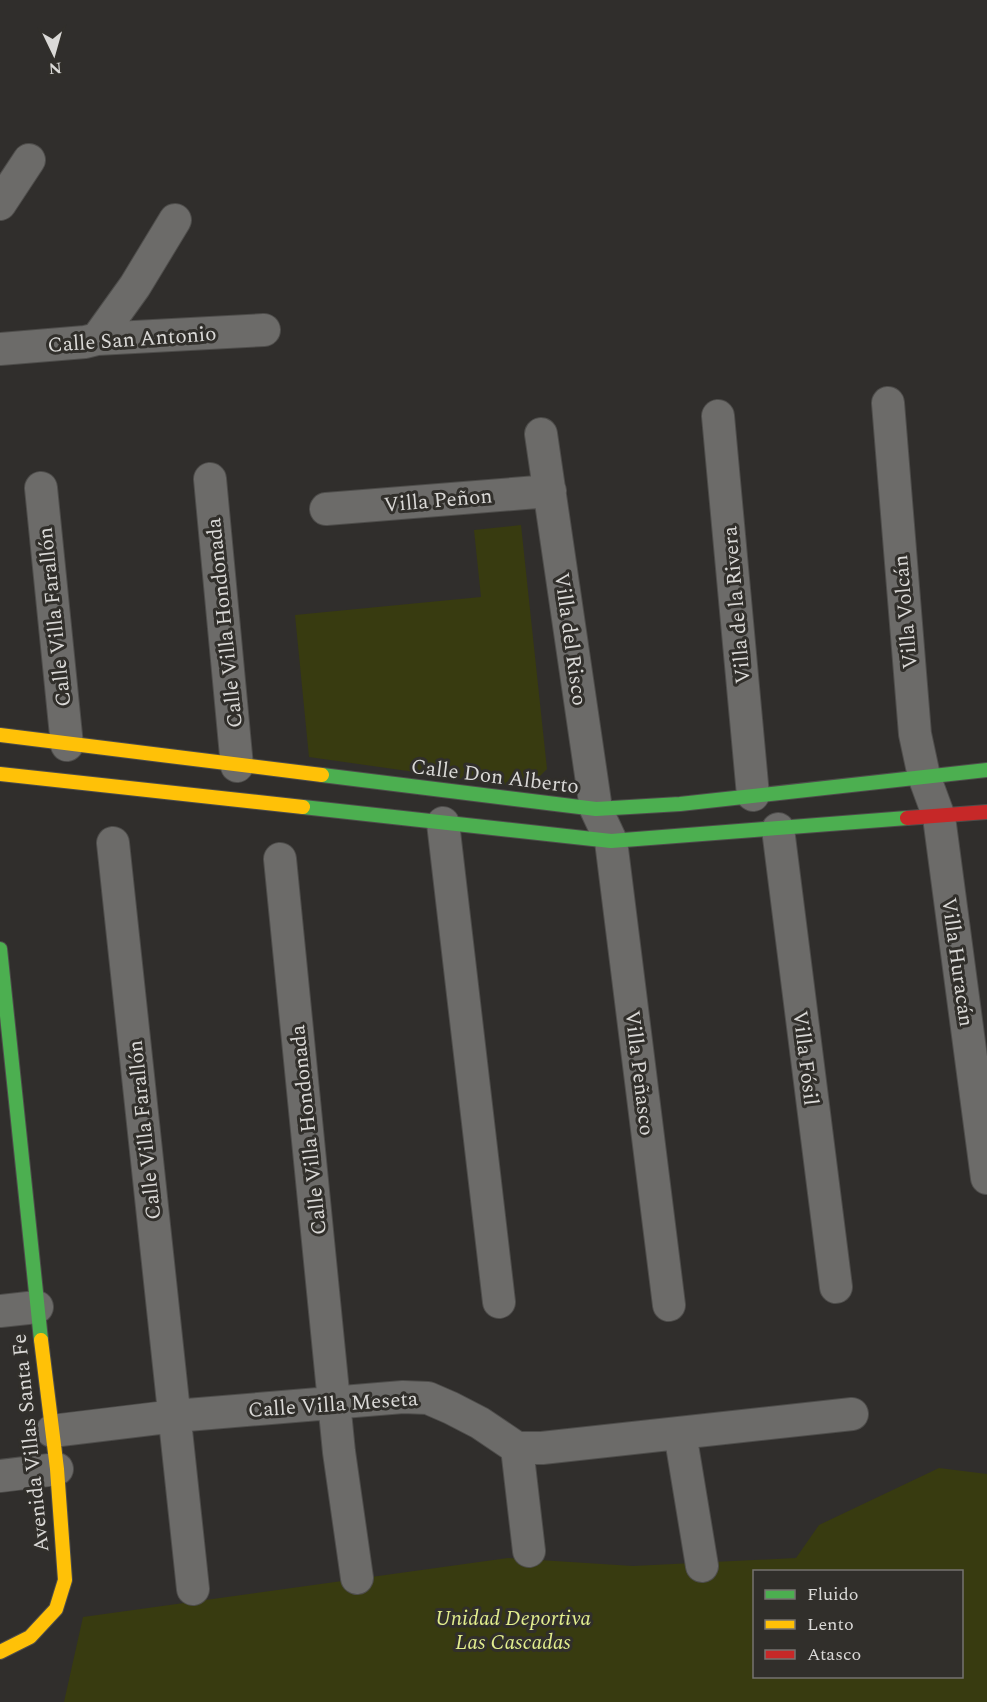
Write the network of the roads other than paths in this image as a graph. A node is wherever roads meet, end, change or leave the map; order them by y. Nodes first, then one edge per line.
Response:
1 (29, 160) dead end
2 (0, 204) edge
3 (175, 220) dead end
4 (264, 330) dead end
5 (97, 339) junction
6 (0, 349) edge
7 (888, 404) dead end
8 (718, 416) dead end
9 (541, 434) dead end
10 (210, 479) dead end
11 (41, 488) dead end
12 (550, 491) junction
13 (326, 509) dead end
14 (0, 735) edge
15 (67, 745) junction
16 (237, 766) junction
17 (987, 770) edge
18 (0, 774) edge
19 (924, 776) junction
20 (753, 795) junction
21 (596, 809) junction
22 (987, 812) edge
23 (939, 817) junction
24 (444, 823) junction
25 (778, 829) junction
26 (611, 841) junction
27 (113, 843) dead end
28 (280, 859) dead end
29 (1, 963) edge
30 (10, 1144) edge
31 (987, 1178) edge
32 (836, 1287) dead end
33 (499, 1302) dead end
34 (669, 1305) dead end
35 (37, 1307) junction
36 (0, 1311) edge
37 (336, 1401) junction
38 (852, 1414) dead end
39 (175, 1416) junction
40 (52, 1431) junction
41 (680, 1433) junction
42 (517, 1448) junction
43 (57, 1468) junction
44 (0, 1476) edge
45 (530, 1551) dead end
46 (702, 1566) dead end
47 (357, 1578) dead end
48 (193, 1588) dead end
49 (0, 1652) edge

1 - 2 street
3 - 5 street
4 - 5 street, Calle San Antonio
5 - 6 street, Calle San Antonio
7 - 19 street, Villa Volcán
8 - 20 street, Villa de la Rivera
9 - 12 street, Villa del Risco
10 - 16 street, Calle Villa Hondonada
11 - 15 street, Calle Villa Farallón
12 - 13 street, Villa Peñon
12 - 21 street, Villa del Risco
14 - 15 street, Calle Don Alberto
15 - 16 street, Calle Don Alberto
16 - 21 street, Calle Don Alberto
17 - 19 street, Calle Don Alberto
18 - 24 street
19 - 20 street, Calle Don Alberto
19 - 23 street, Villa Volcán
20 - 21 street, Calle Don Alberto
21 - 26 street, Villa del Risco
22 - 23 street
23 - 25 street
23 - 31 street, Villa Huracán
24 - 26 street
24 - 33 street
25 - 26 street
25 - 32 street, Villa Fósil
26 - 34 street, Villa Peñasco
27 - 39 street, Calle Villa Farallón
28 - 37 street, Calle Villa Hondonada
29 - 30 street, Avenida Villas Santa Fe
30 - 35 street, Avenida Villas Santa Fe
35 - 36 street
35 - 40 street, Avenida Villas Santa Fe
37 - 39 street, Calle Villa Meseta
37 - 42 street, Calle Villa Meseta
37 - 47 street, Calle Villa Hondonada
38 - 41 street
39 - 40 street, Calle Villa Meseta
39 - 48 street, Calle Villa Farallón
40 - 43 street, Avenida Villas Santa Fe
41 - 42 street
41 - 46 street
42 - 45 street
43 - 44 street
43 - 49 street, Avenida Villas Santa Fe

